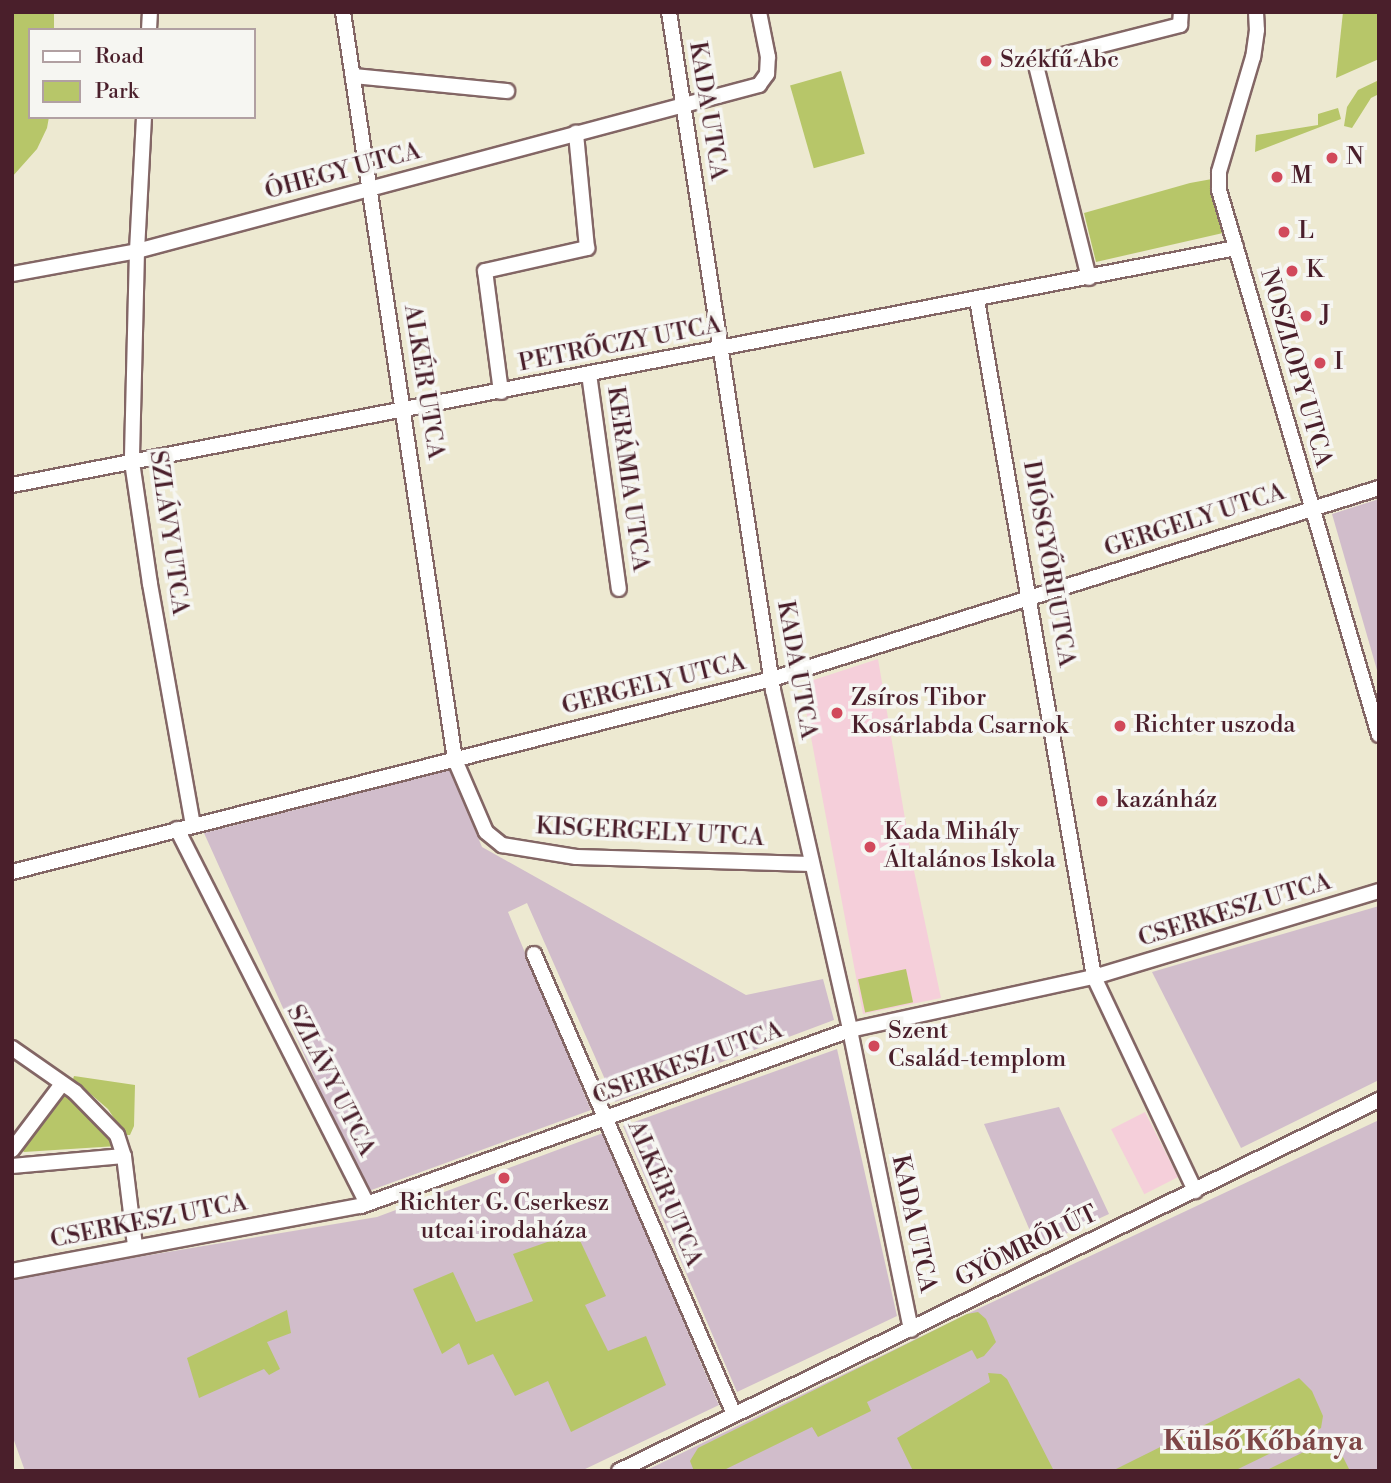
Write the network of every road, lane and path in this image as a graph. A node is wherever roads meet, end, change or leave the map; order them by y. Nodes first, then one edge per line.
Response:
1 (343, 12) edge
2 (669, 12) edge
3 (759, 12) edge
4 (1181, 12) edge
5 (1256, 12) edge
6 (353, 76) junction
7 (507, 91) dead end
8 (683, 105) junction
9 (144, 119) edge
10 (576, 134) junction
11 (370, 188) junction
12 (1236, 248) junction
13 (137, 251) junction
14 (12, 274) edge
15 (1089, 278) junction
16 (977, 300) junction
17 (720, 348) junction
18 (589, 374) junction
19 (501, 392) junction
20 (404, 410) junction
21 (132, 462) junction
22 (12, 485) edge
23 (1379, 488) edge
24 (1313, 508) junction
25 (619, 589) dead end
26 (1031, 597) junction
27 (772, 679) junction
28 (1379, 736) edge
29 (456, 760) junction
30 (193, 825) junction
31 (177, 829) junction
32 (812, 864) junction
33 (12, 872) edge
34 (1379, 891) edge
35 (534, 954) dead end
36 (1094, 977) junction
37 (850, 1030) junction
38 (12, 1048) edge
39 (62, 1084) junction
40 (1379, 1100) edge
41 (606, 1118) junction
42 (12, 1150) edge
43 (124, 1156) junction
44 (12, 1166) edge
45 (1195, 1191) junction
46 (367, 1204) junction
47 (135, 1246) junction
48 (12, 1271) edge
49 (911, 1329) junction
50 (734, 1414) junction
51 (619, 1471) edge

1 - 6 street, ALKÉR UTCA
2 - 8 street, KADA UTCA
3 - 8 street, ÓHEGY UTCA
4 - 15 street
5 - 12 street, NOSZLOPY UTCA
6 - 7 street
6 - 11 street, ALKÉR UTCA
8 - 10 street, ÓHEGY UTCA
8 - 17 street, KADA UTCA
9 - 13 street, SZLÁVY UTCA
10 - 11 street, ÓHEGY UTCA
10 - 19 street
11 - 13 street, ÓHEGY UTCA
11 - 20 street, ALKÉR UTCA
12 - 15 street, PETRŐCZY UTCA
12 - 24 street, NOSZLOPY UTCA
13 - 14 street, ÓHEGY UTCA
13 - 21 street, SZLÁVY UTCA
15 - 16 street, PETRŐCZY UTCA
16 - 17 street, PETRŐCZY UTCA
16 - 26 street, DIÓSGYŐRI UTCA
17 - 18 street, PETRŐCZY UTCA
17 - 27 street, KADA UTCA
18 - 19 street, PETRŐCZY UTCA
18 - 25 street, KERÁMIA UTCA
19 - 20 street, PETRŐCZY UTCA
20 - 21 street, PETRŐCZY UTCA
20 - 29 street, ALKÉR UTCA
21 - 22 street, PETRŐCZY UTCA
21 - 30 street, SZLÁVY UTCA
23 - 24 street, GERGELY UTCA
24 - 26 street, GERGELY UTCA
24 - 28 street, NOSZLOPY UTCA
26 - 27 street, GERGELY UTCA
26 - 36 street, DIÓSGYŐRI UTCA
27 - 29 street, GERGELY UTCA
27 - 32 street, KADA UTCA
29 - 30 street, GERGELY UTCA
29 - 32 street, KISGERGELY UTCA
30 - 31 street, GERGELY UTCA
31 - 33 street, GERGELY UTCA
31 - 46 street, SZLÁVY UTCA
32 - 37 street, KADA UTCA
34 - 36 street, CSERKESZ UTCA
35 - 41 street, ALKÉR UTCA
36 - 37 street, CSERKESZ UTCA
36 - 45 street, DIÓSGYŐRI UTCA
37 - 41 street, CSERKESZ UTCA
37 - 49 street, KADA UTCA
38 - 39 street
39 - 42 street
39 - 43 street
40 - 45 street, GYÖMRŐI ÚT
41 - 46 street, CSERKESZ UTCA
41 - 50 street, ALKÉR UTCA
43 - 44 street
43 - 47 street
45 - 49 street, GYÖMRŐI ÚT
46 - 47 street, CSERKESZ UTCA
47 - 48 street, CSERKESZ UTCA
49 - 50 street, GYÖMRŐI ÚT
50 - 51 street, GYÖMRŐI ÚT

